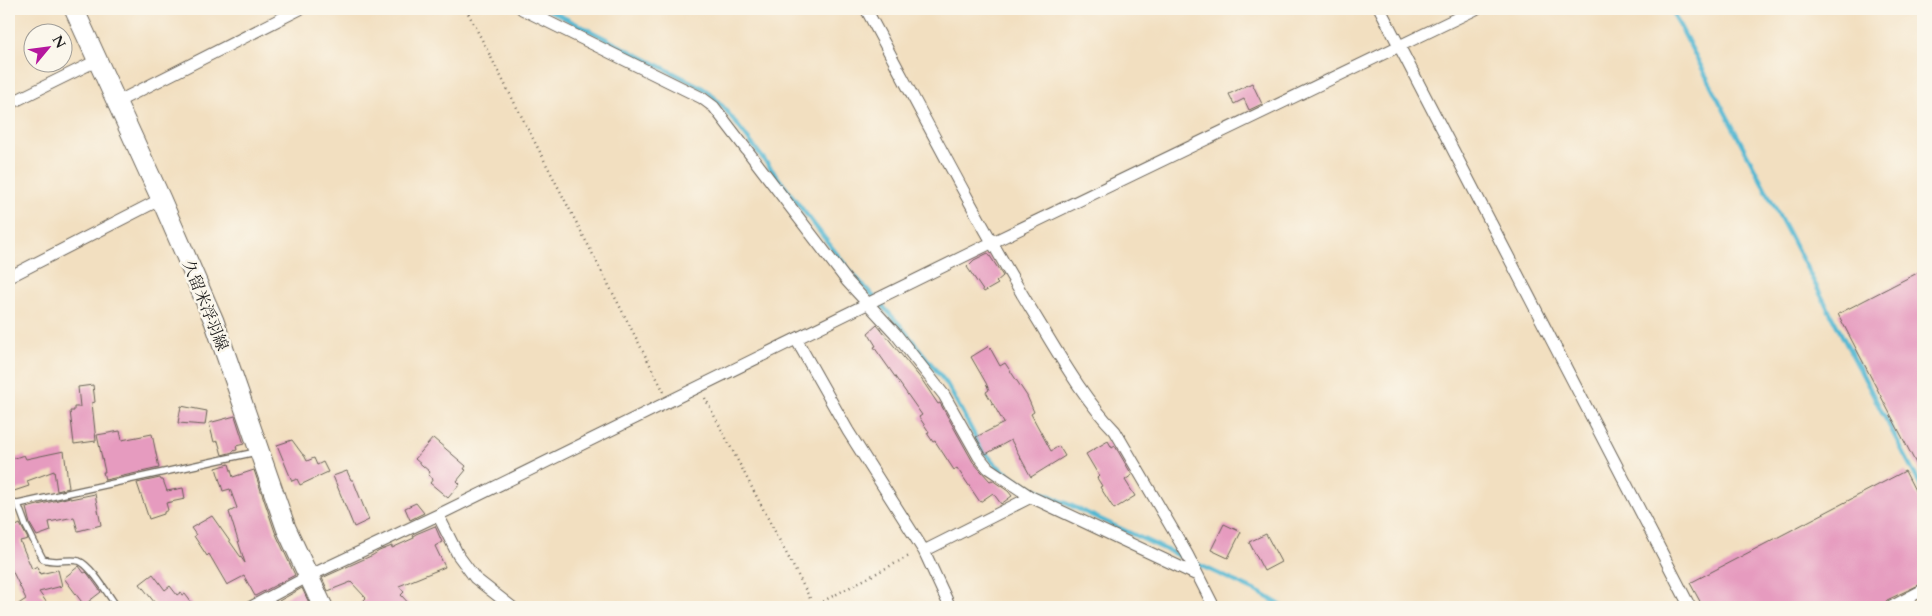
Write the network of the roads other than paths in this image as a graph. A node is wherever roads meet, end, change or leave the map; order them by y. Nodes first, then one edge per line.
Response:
1 (74, 9) edge
2 (300, 9) edge
3 (522, 9) edge
4 (866, 9) edge
5 (1380, 9) edge
6 (1476, 9) edge
7 (1400, 47) junction
8 (98, 60) junction
9 (117, 102) junction
10 (9, 104) edge
11 (161, 199) junction
12 (991, 243) junction
13 (9, 277) edge
14 (874, 301) junction
15 (796, 339) junction
16 (260, 451) junction
17 (1031, 497) junction
18 (9, 503) edge
19 (18, 504) junction
20 (438, 515) junction
21 (924, 551) junction
22 (1196, 572) junction
23 (309, 576) junction
24 (1923, 590) edge
25 (117, 607) edge
26 (251, 607) edge
27 (323, 607) edge
28 (512, 607) edge
29 (950, 607) edge
30 (1214, 607) edge
31 (1690, 607) edge
32 (1891, 607) edge

1 - 8 main road, 久留米浮羽線
2 - 9 street
3 - 14 street
4 - 12 street
5 - 7 street
6 - 7 street
7 - 12 street
7 - 31 street
8 - 9 main road, 久留米浮羽線
8 - 10 street
9 - 11 main road, 久留米浮羽線
11 - 13 street
11 - 16 main road, 久留米浮羽線
12 - 14 street
12 - 22 street
14 - 15 street
14 - 17 street
15 - 20 street
15 - 21 street
16 - 19 lane
16 - 23 main road, 久留米浮羽線
17 - 21 street
17 - 22 street
18 - 19 lane
19 - 25 lane
20 - 23 street
20 - 28 street
21 - 29 street
22 - 30 street
23 - 26 street
23 - 27 main road, 久留米浮羽線
24 - 32 street

